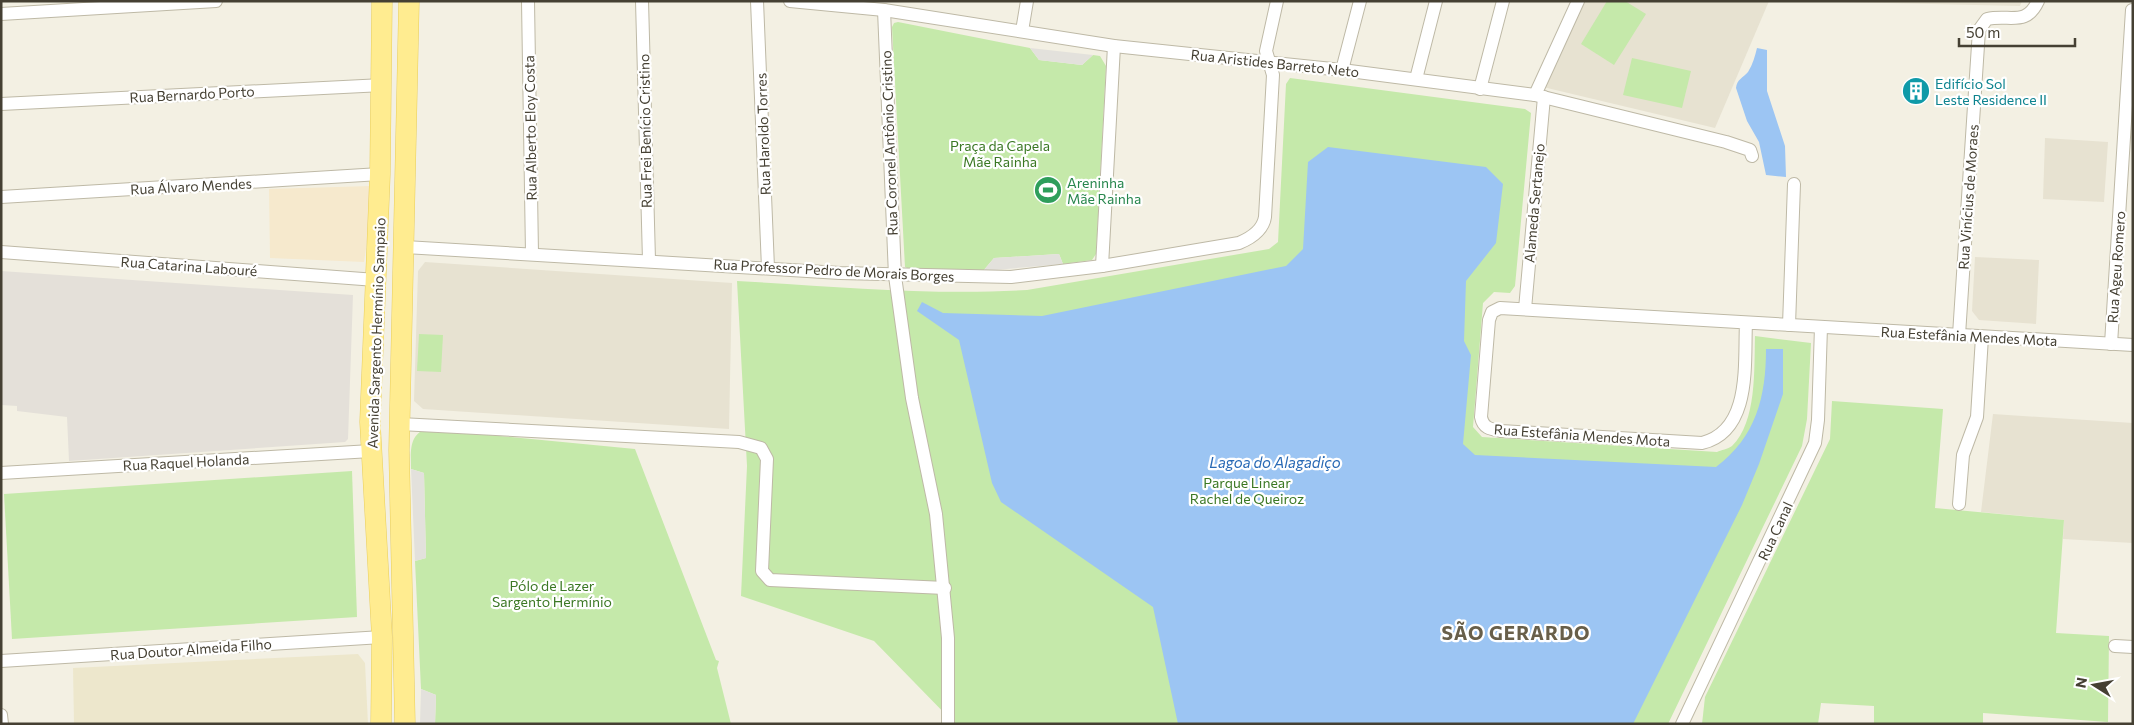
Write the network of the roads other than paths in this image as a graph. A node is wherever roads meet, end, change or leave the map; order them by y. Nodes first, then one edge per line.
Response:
1 (216, 1) edge
2 (382, 1) edge
3 (409, 1) edge
4 (528, 1) edge
5 (642, 1) edge
6 (758, 1) edge
7 (790, 1) edge
8 (1027, 1) edge
9 (1277, 1) edge
10 (1360, 1) edge
11 (1436, 1) edge
12 (1503, 1) edge
13 (1578, 1) edge
14 (2038, 1) edge
15 (884, 10) junction
16 (2132, 10) edge
17 (1, 14) edge
18 (1022, 31) junction
19 (1114, 46) junction
20 (1269, 62) junction
21 (1342, 70) junction
22 (1416, 79) junction
23 (383, 85) junction
24 (1480, 89) junction
25 (1539, 96) junction
26 (1, 104) edge
27 (1752, 156) dead end
28 (380, 174) junction
29 (1794, 184) dead end
30 (1, 197) edge
31 (404, 247) junction
32 (1, 252) edge
33 (532, 254) junction
34 (649, 260) junction
35 (1102, 266) junction
36 (768, 268) junction
37 (895, 276) junction
38 (376, 280) junction
39 (1524, 309) junction
40 (1746, 323) junction
41 (1789, 325) junction
42 (1821, 327) junction
43 (1959, 335) junction
44 (1982, 337) junction
45 (2111, 344) junction
46 (2133, 345) edge
47 (400, 424) junction
48 (371, 451) junction
49 (1, 472) edge
50 (1958, 504) dead end
51 (944, 588) junction
52 (382, 636) junction
53 (2116, 646) dead end
54 (2133, 647) edge
55 (1, 661) edge
56 (1, 715) edge
57 (2, 724) edge
58 (381, 724) edge
59 (405, 724) edge
60 (948, 724) edge
61 (1682, 724) edge

1 - 17 street
2 - 23 main road, Avenida Sargento Hermínio Sampaio
3 - 31 main road, Avenida Sargento Hermínio Sampaio
4 - 33 street, Rua Alberto Eloy Costa
5 - 34 street, Rua Frei Benício Cristino
6 - 36 street, Rua Haroldo Torres
7 - 15 street, Rua Aristides Barreto Neto
8 - 18 street
9 - 20 street
10 - 21 street
11 - 22 street
12 - 24 street
13 - 25 street, Alameda Sertanejo
14 - 43 street, Rua Vinícius de Moraes
15 - 18 street, Rua Aristides Barreto Neto
15 - 37 street, Rua Coronel Antônio Cristino
16 - 45 street, Rua Ageu Romero
18 - 19 street, Rua Aristides Barreto Neto
19 - 20 street, Rua Aristides Barreto Neto
19 - 35 street
20 - 21 street, Rua Aristides Barreto Neto
20 - 35 street, Rua Professor Pedro de Morais Borges
21 - 22 street, Rua Aristides Barreto Neto
22 - 24 street, Rua Aristides Barreto Neto
23 - 26 street, Rua Bernardo Porto
23 - 28 main road, Avenida Sargento Hermínio Sampaio
24 - 25 street, Rua Aristides Barreto Neto
25 - 27 street, Rua Aristides Barreto Neto
25 - 39 street, Alameda Sertanejo
28 - 30 street, Rua Álvaro Mendes
28 - 38 main road, Avenida Sargento Hermínio Sampaio
29 - 41 street
31 - 33 street, Rua Professor Pedro de Morais Borges
31 - 47 main road, Avenida Sargento Hermínio Sampaio
32 - 38 street, Rua Catarina Labouré
33 - 34 street, Rua Professor Pedro de Morais Borges
34 - 36 street, Rua Professor Pedro de Morais Borges
35 - 37 street, Rua Professor Pedro de Morais Borges
36 - 37 street, Rua Professor Pedro de Morais Borges
37 - 51 street, Rua Coronel Antônio Cristino
38 - 48 main road, Avenida Sargento Hermínio Sampaio
39 - 40 street, Rua Estefânia Mendes Mota
39 - 40 street, Rua Estefânia Mendes Mota
40 - 41 street, Rua Estefânia Mendes Mota
41 - 42 street, Rua Estefânia Mendes Mota
42 - 43 street, Rua Estefânia Mendes Mota
42 - 61 street, Rua Canal
43 - 44 street, Rua Estefânia Mendes Mota
44 - 45 street, Rua Estefânia Mendes Mota
44 - 50 street
45 - 46 street, Rua Estefânia Mendes Mota
47 - 51 street
47 - 59 main road, Avenida Sargento Hermínio Sampaio
48 - 49 street, Rua Raquel Holanda
48 - 52 main road, Avenida Sargento Hermínio Sampaio
51 - 60 street, Rua Coronel Antônio Cristino
52 - 55 street, Rua Doutor Almeida Filho
52 - 58 main road, Avenida Sargento Hermínio Sampaio
53 - 54 street
56 - 57 street

